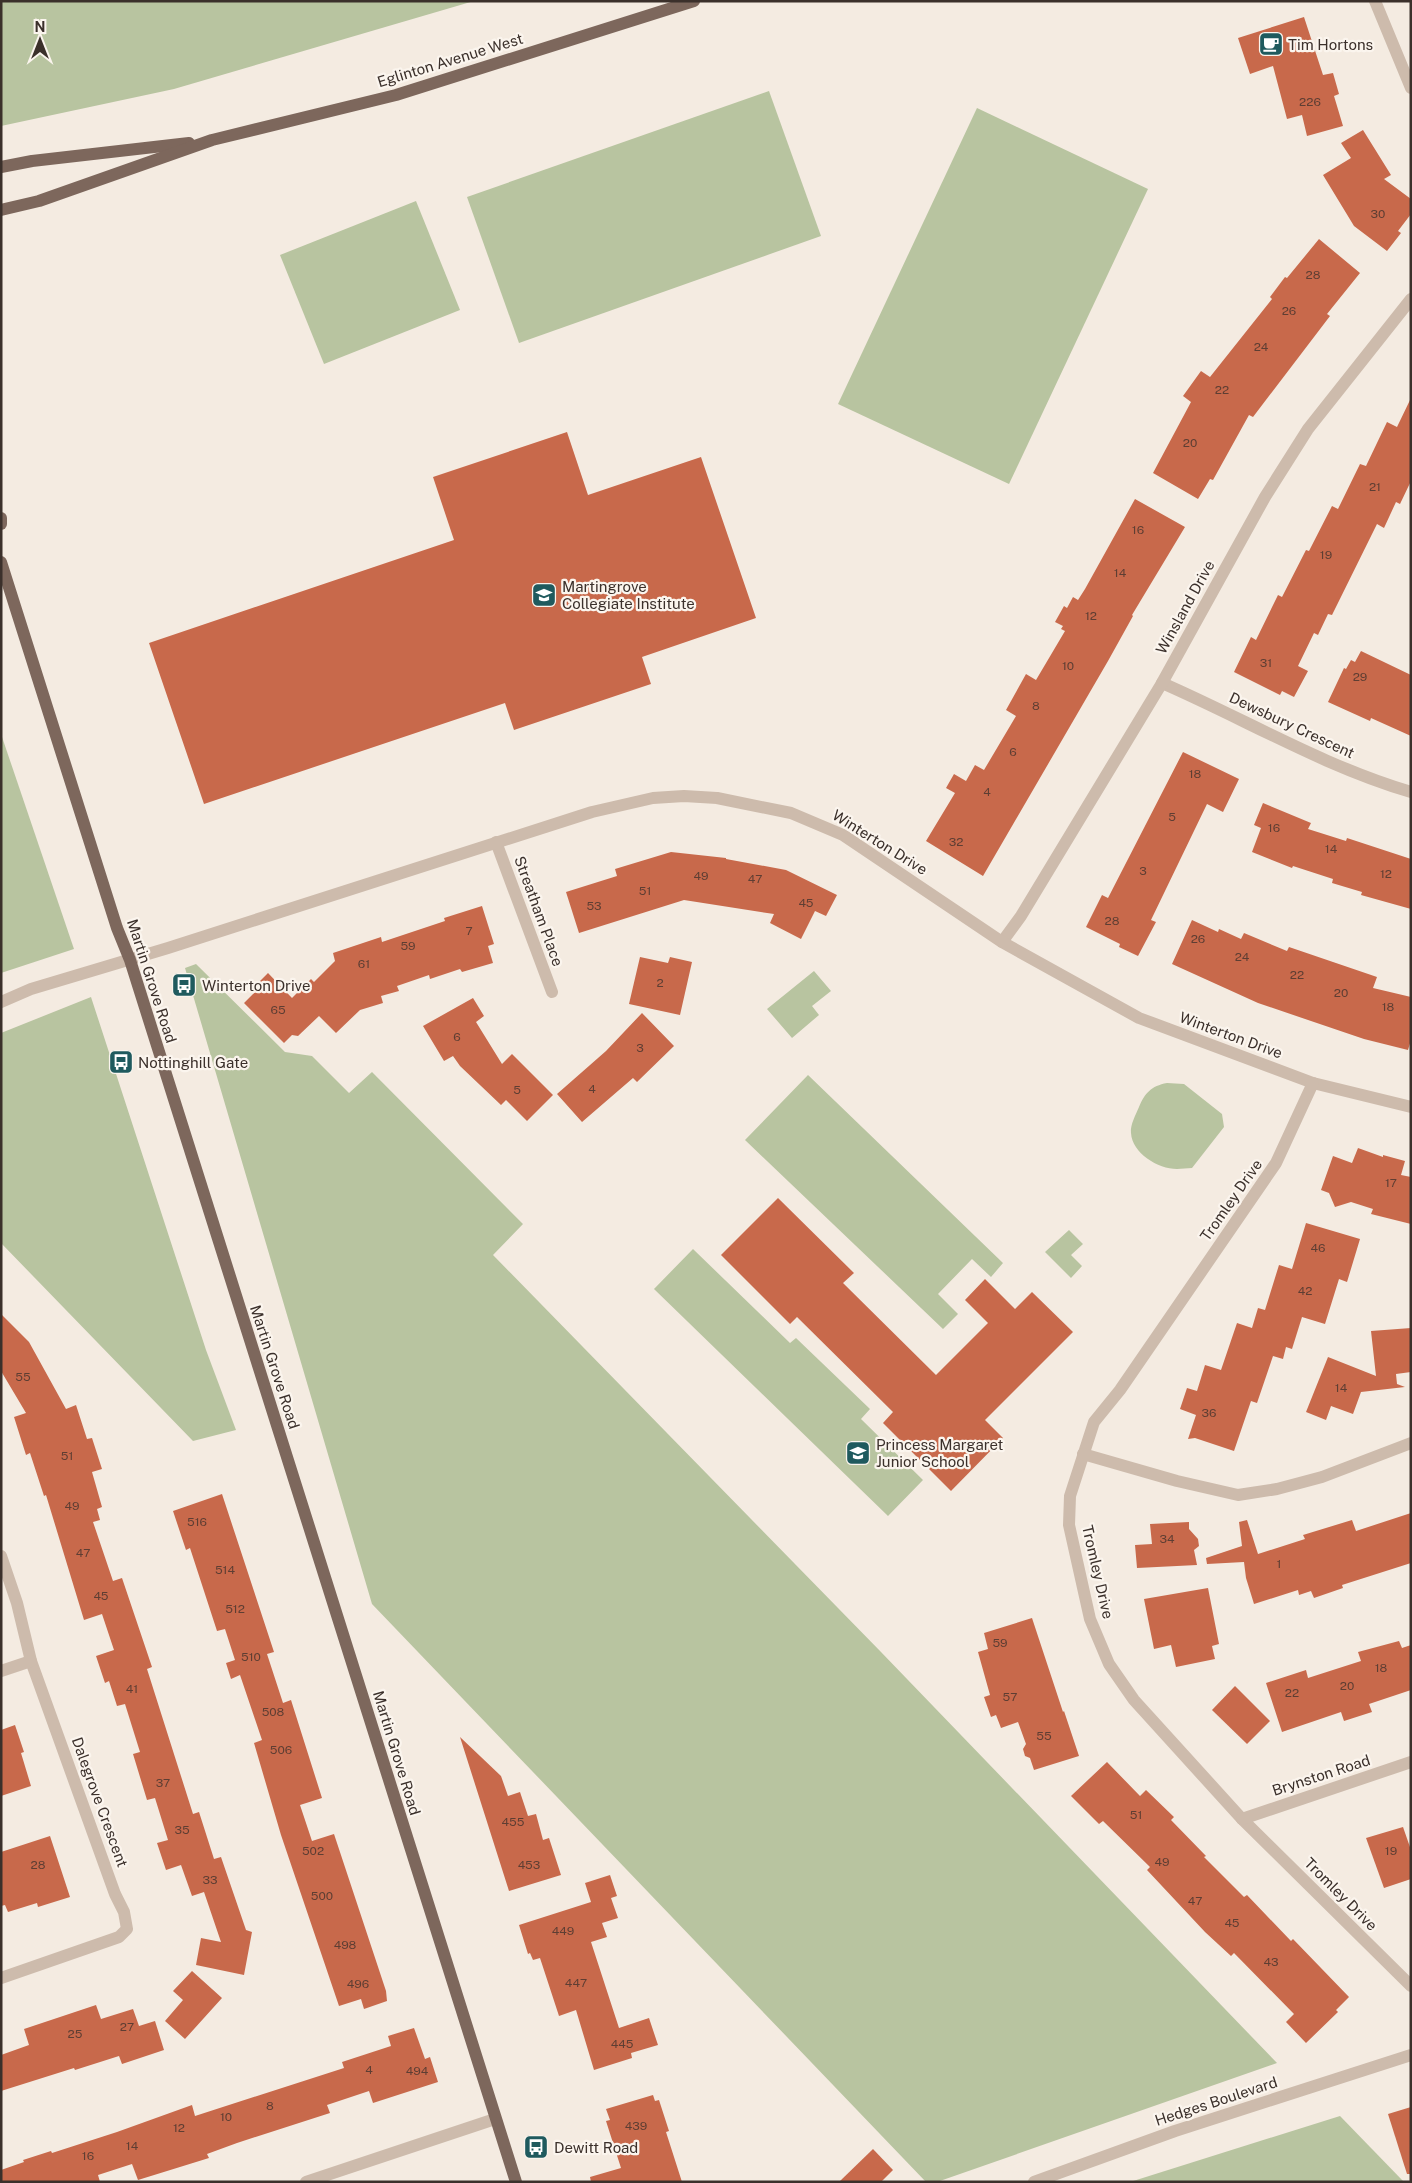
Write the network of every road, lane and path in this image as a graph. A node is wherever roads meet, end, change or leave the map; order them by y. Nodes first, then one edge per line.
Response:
1 (694, 1) edge
2 (1375, 1) edge
3 (1411, 88) edge
4 (212, 140) junction
5 (1, 167) edge
6 (1, 210) edge
7 (1411, 299) edge
8 (1, 518) edge
9 (1, 524) edge
10 (1, 562) edge
11 (1162, 683) junction
12 (1411, 792) edge
13 (496, 842) junction
14 (1002, 942) junction
15 (130, 960) junction
16 (552, 992) dead end
17 (1, 1002) edge
18 (1313, 1083) junction
19 (1411, 1107) edge
20 (1411, 1443) edge
21 (1083, 1454) junction
22 (1, 1556) edge
23 (31, 1661) junction
24 (1, 1671) edge
25 (1411, 1762) edge
26 (1242, 1819) junction
27 (1, 1978) edge
28 (1411, 1986) edge
29 (1411, 2055) edge
30 (495, 2119) junction
31 (306, 2182) edge
32 (516, 2182) edge
33 (1034, 2182) edge

1 - 4 main road, Eglinton Avenue West
2 - 3 street
4 - 5 main road, Eglinton Avenue West
4 - 6 main road, Eglinton Avenue West
7 - 11 street, Winsland Drive
8 - 9 main road
10 - 15 main road, Martin Grove Road
11 - 12 street, Dewsbury Crescent
11 - 14 street, Winsland Drive
13 - 14 street, Winterton Drive
13 - 15 street, Winterton Drive
13 - 16 street, Streatham Place
14 - 18 street, Winterton Drive
15 - 17 street
15 - 30 main road, Martin Grove Road
18 - 19 street, Winterton Drive
18 - 21 street, Tromley Drive
20 - 21 street
21 - 26 street, Tromley Drive
22 - 23 street, Dalegrove Crescent
23 - 24 street
23 - 27 street, Dalegrove Crescent
25 - 26 street, Brynston Road
26 - 28 street, Tromley Drive
29 - 33 street, Hedges Boulevard
30 - 31 street
30 - 32 main road, Martin Grove Road

